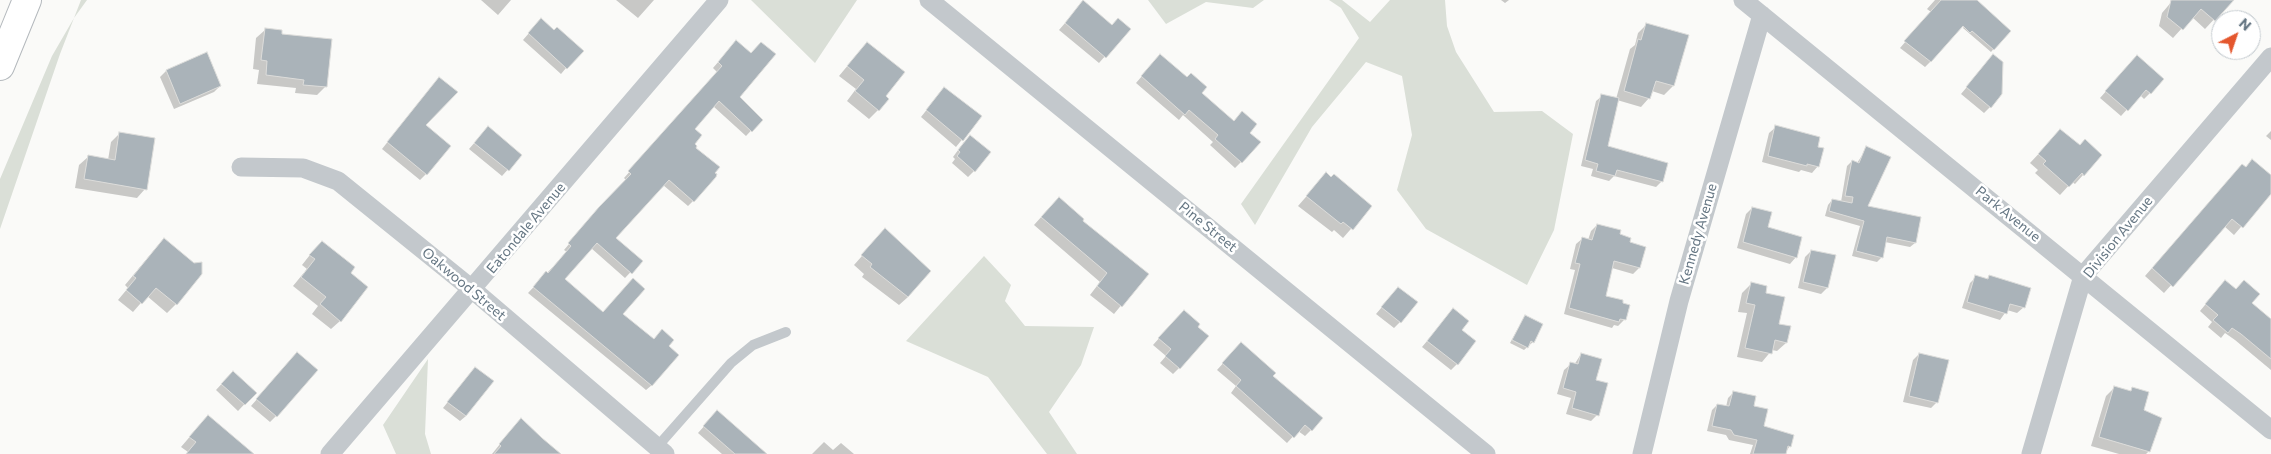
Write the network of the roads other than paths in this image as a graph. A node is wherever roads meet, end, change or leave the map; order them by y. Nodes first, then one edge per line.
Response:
1 (27, 0) edge
2 (719, 0) edge
3 (929, 0) edge
4 (1743, 0) edge
5 (1762, 15) junction
6 (2271, 57) edge
7 (0, 66) edge
8 (241, 167) dead end
9 (2083, 276) junction
10 (473, 290) junction
11 (786, 332) dead end
12 (2271, 430) edge
13 (661, 451) edge
14 (330, 454) edge
15 (1486, 454) edge
16 (1642, 454) edge
17 (2031, 454) edge

1 - 7 highway
2 - 10 street, Eatondale Avenue
3 - 15 street, Pine Street
4 - 5 street, Park Avenue
5 - 9 street, Park Avenue
5 - 16 street, Kennedy Avenue
6 - 9 street, Division Avenue
8 - 10 street, Oakwood Street
9 - 12 street, Park Avenue
9 - 17 street, Division Avenue
10 - 13 street, Oakwood Street
10 - 14 street, Eatondale Avenue
11 - 13 lane

